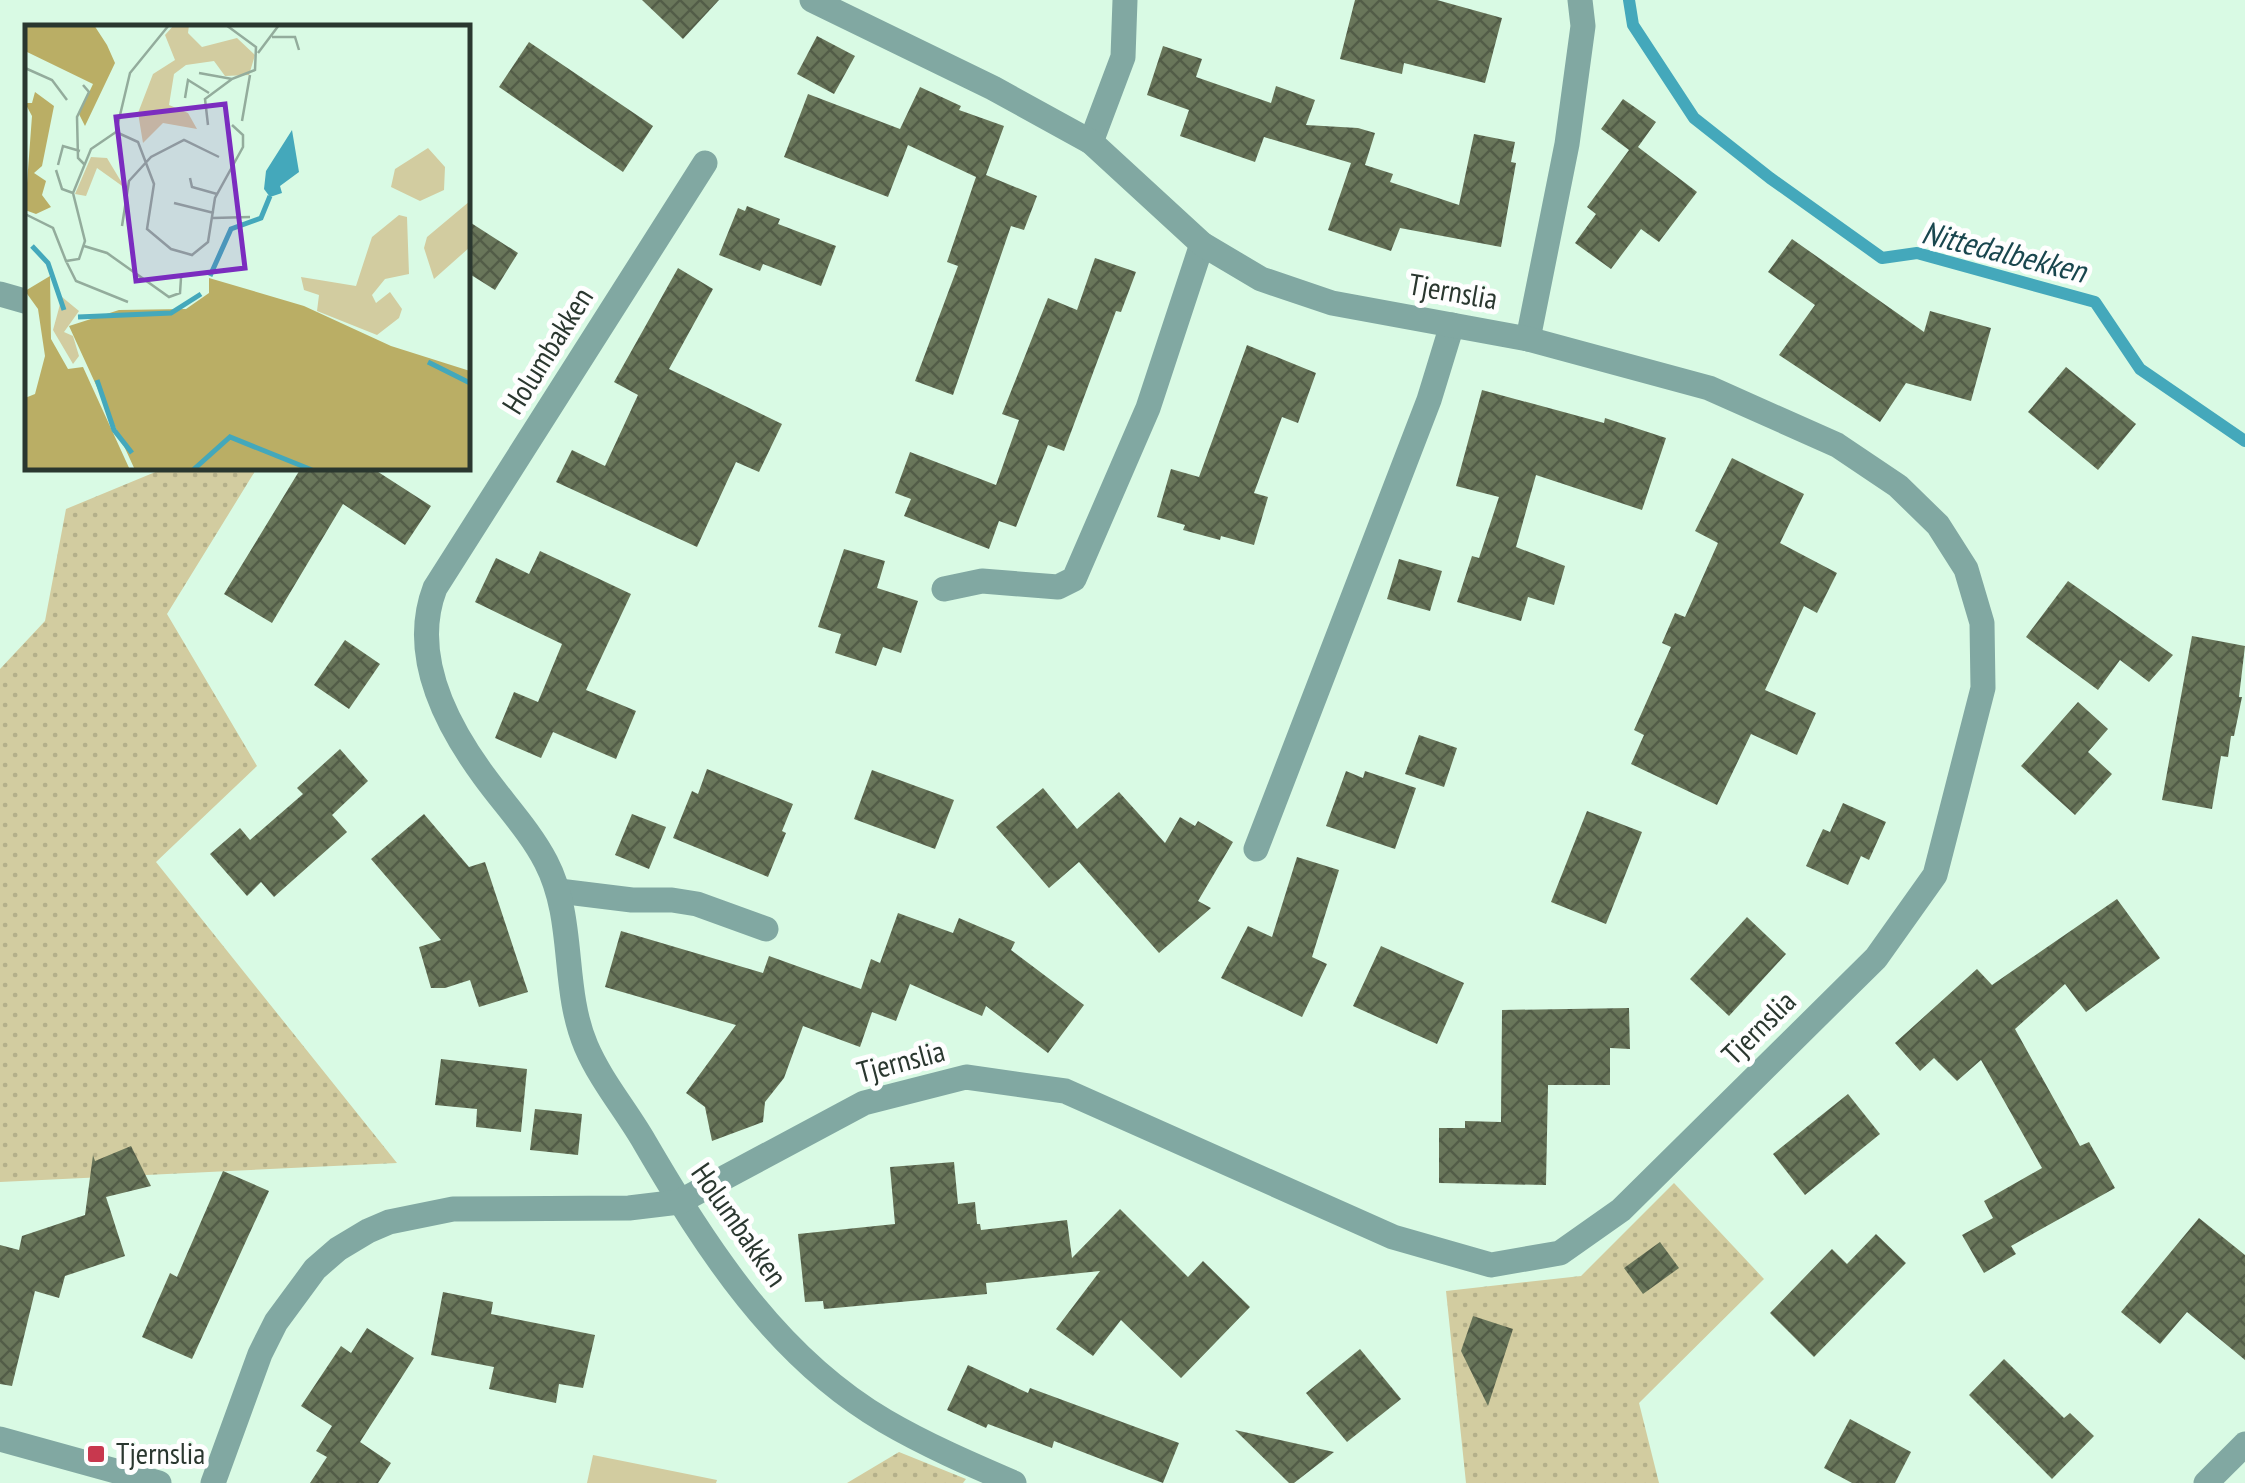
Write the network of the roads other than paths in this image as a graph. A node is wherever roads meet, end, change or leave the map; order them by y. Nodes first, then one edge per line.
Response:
1 (812, 0) edge
2 (1125, 0) edge
3 (1580, 0) edge
4 (1091, 142) junction
5 (705, 163) dead end
6 (1202, 244) junction
7 (0, 294) edge
8 (25, 301) edge
9 (1452, 325) junction
10 (1528, 339) junction
11 (944, 589) dead end
12 (1256, 848) dead end
13 (560, 891) junction
14 (766, 929) dead end
15 (680, 1202) junction
16 (0, 1439) edge
17 (2245, 1444) edge
18 (158, 1483) edge
19 (213, 1483) edge
20 (1014, 1483) edge
21 (2206, 1483) edge

1 - 4 street, Tjernslia
2 - 4 street
3 - 10 street
4 - 6 street, Tjernslia
5 - 13 street, Holumbakken
6 - 9 street, Tjernslia
6 - 11 street
7 - 8 street
9 - 10 street, Tjernslia
9 - 12 street
10 - 15 street, Tjernslia
13 - 14 street
13 - 15 street, Holumbakken
15 - 19 street, Tjernslia
15 - 20 street, Holumbakken
16 - 18 street
17 - 21 street

